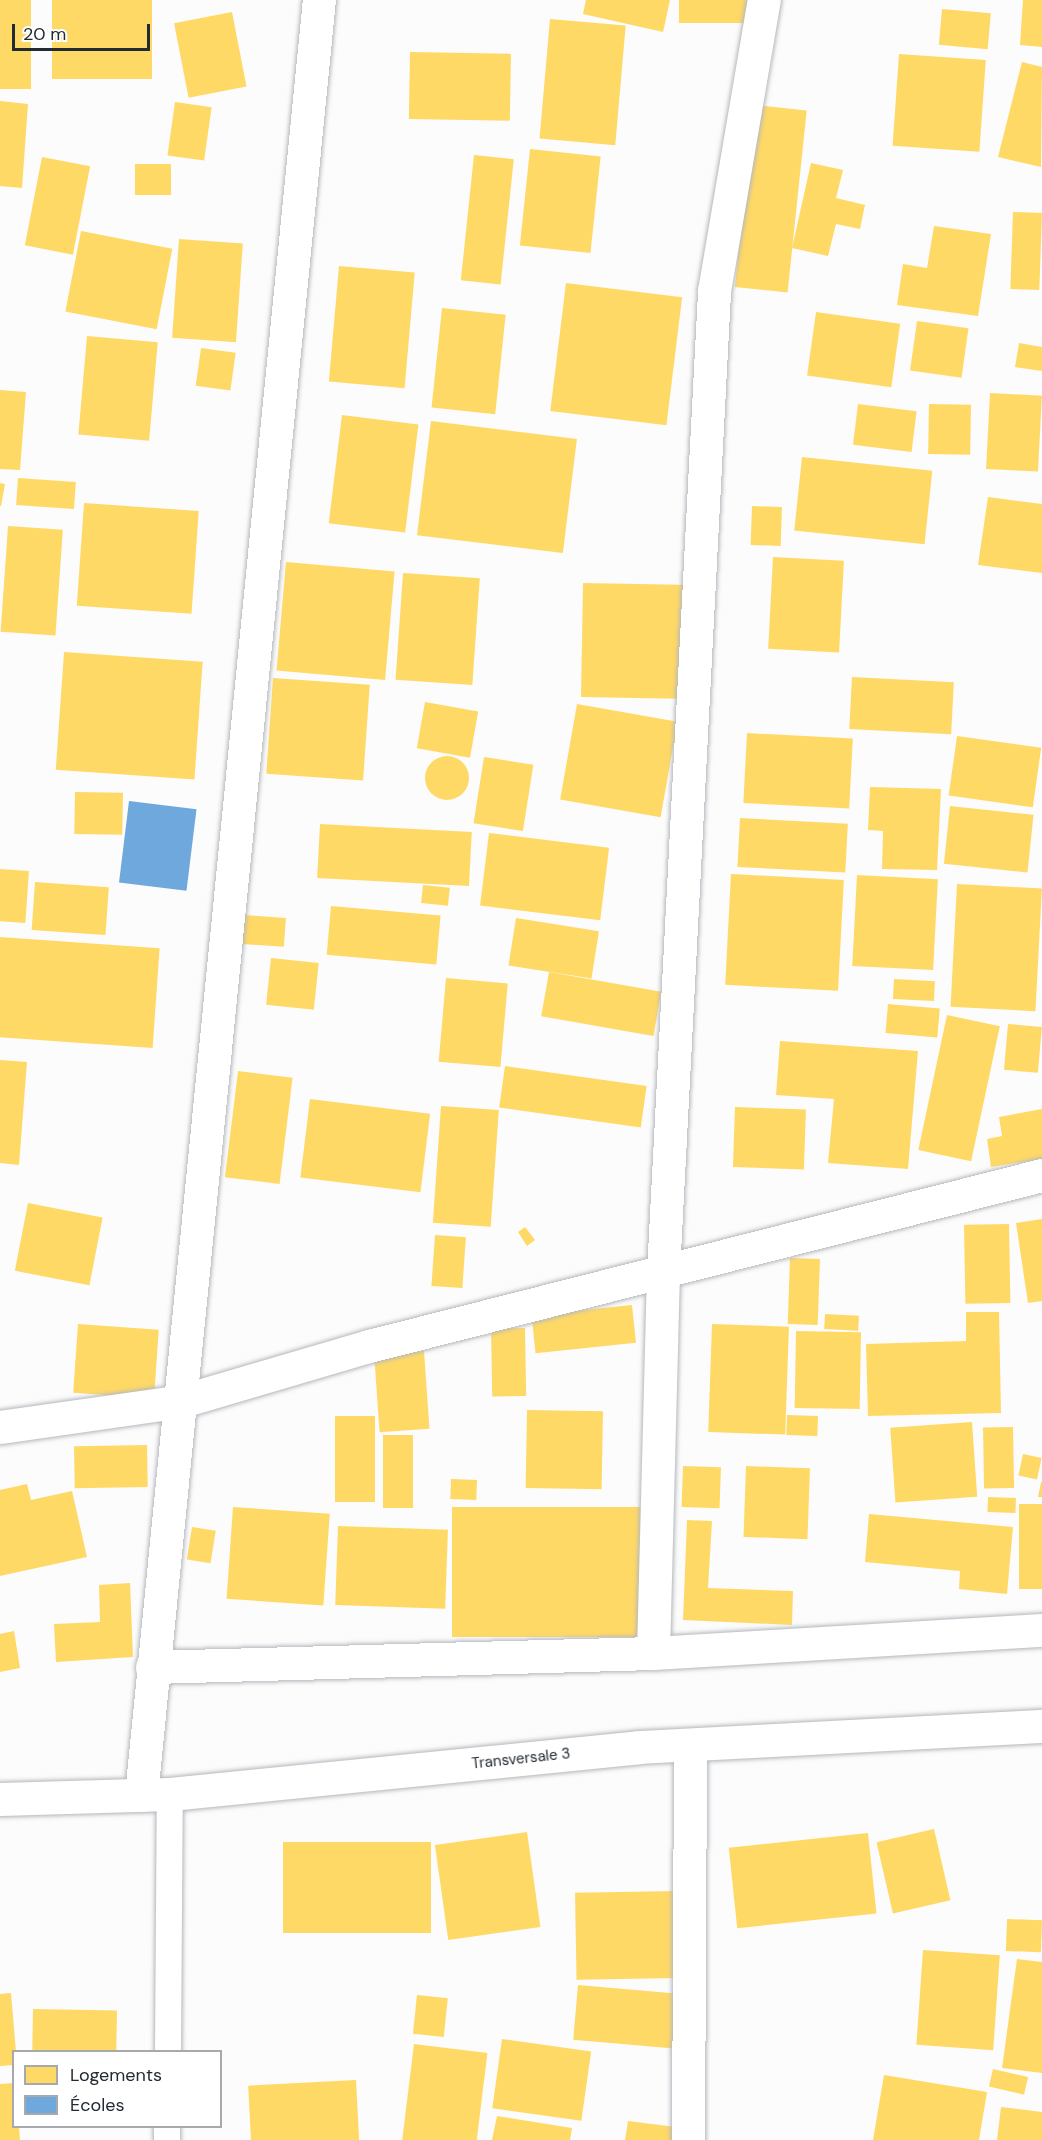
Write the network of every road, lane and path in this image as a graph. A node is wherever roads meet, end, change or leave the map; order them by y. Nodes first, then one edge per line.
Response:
1 (319, 0) edge
2 (764, 0) edge
3 (1042, 1175) edge
4 (663, 1272) junction
5 (182, 1401) junction
6 (0, 1427) edge
7 (1042, 1630) edge
8 (653, 1653) junction
9 (152, 1667) junction
10 (1042, 1726) edge
11 (690, 1746) junction
12 (156, 1795) junction
13 (0, 1799) edge
14 (168, 2050) edge
15 (688, 2140) edge

1 - 5 street
2 - 4 street
3 - 4 street
4 - 5 street
4 - 8 street
5 - 6 street
5 - 9 street
7 - 8 street
8 - 9 street
9 - 12 street
10 - 11 street, Transversale 3
11 - 12 street, Transversale 3
11 - 15 street
12 - 13 street, Transversale 3
12 - 14 lane

